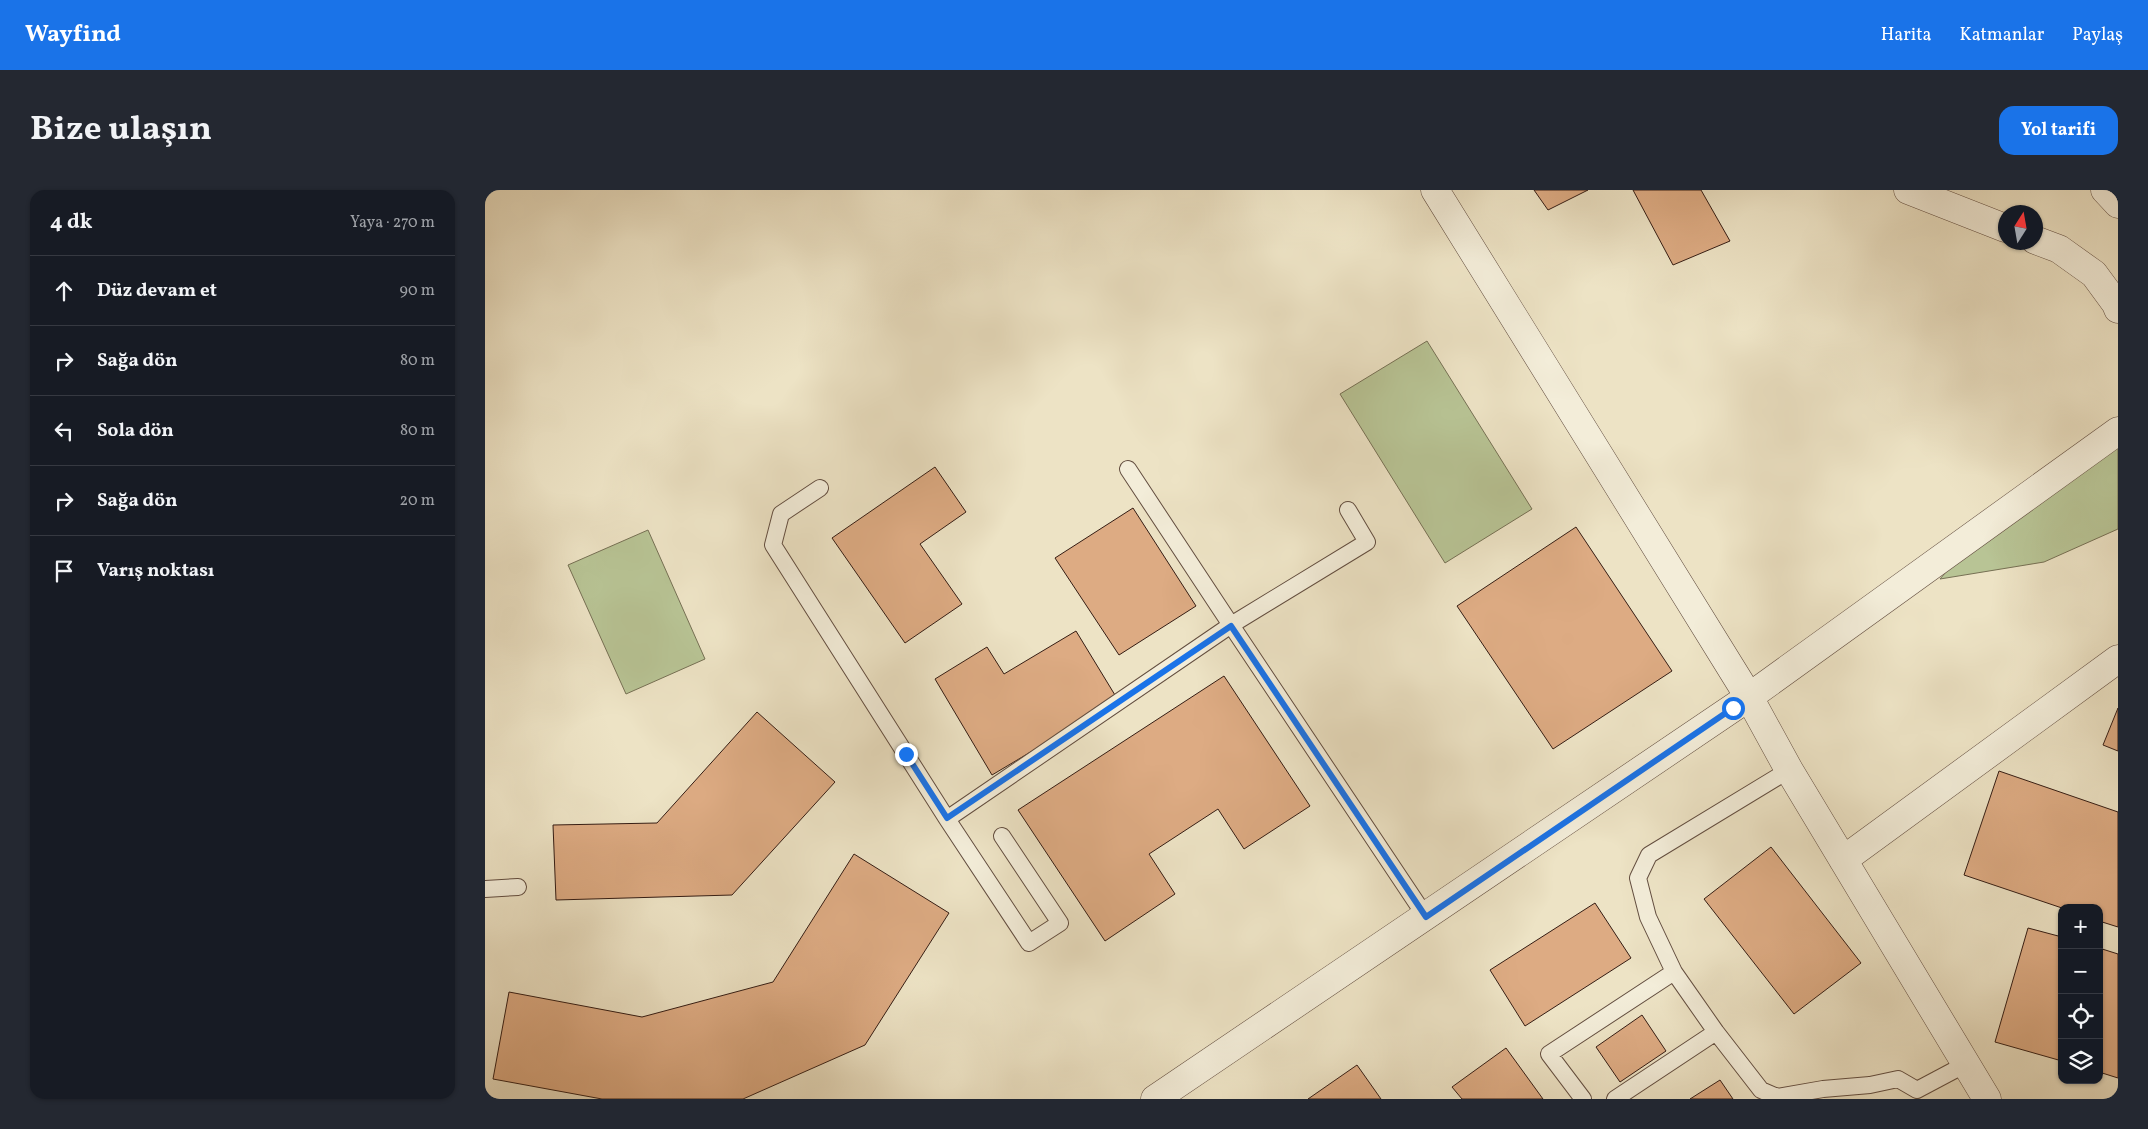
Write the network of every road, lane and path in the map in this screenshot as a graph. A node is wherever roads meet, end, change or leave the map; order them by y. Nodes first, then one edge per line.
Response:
1 (1435, 190) edge
2 (1908, 190) edge
3 (2105, 190) edge
4 (2118, 204) edge
5 (1998, 225) edge
6 (2043, 243) edge
7 (2118, 309) edge
8 (2118, 431) edge
9 (1128, 469) dead end
10 (820, 488) dead end
11 (1348, 510) dead end
12 (1231, 626) junction
13 (2118, 660) edge
14 (1749, 697) junction
15 (1789, 770) junction
16 (947, 818) junction
17 (1002, 836) dead end
18 (1843, 860) junction
19 (518, 888) dead end
20 (485, 889) edge
21 (1426, 917) junction
22 (1674, 972) junction
23 (1715, 1032) junction
24 (1966, 1064) junction
25 (1155, 1099) edge
26 (1583, 1099) edge
27 (1615, 1099) edge
28 (1987, 1099) edge

1 - 14 street
2 - 5 street
3 - 4 street
6 - 7 street
8 - 14 street
9 - 12 lane
10 - 16 lane
11 - 12 lane
12 - 16 lane
12 - 21 lane
13 - 18 street
14 - 15 street
14 - 21 street
15 - 18 street
15 - 22 lane
16 - 17 lane
18 - 24 street
19 - 20 lane
21 - 25 street
22 - 23 lane
22 - 26 lane
23 - 24 lane
23 - 27 lane
24 - 28 street

